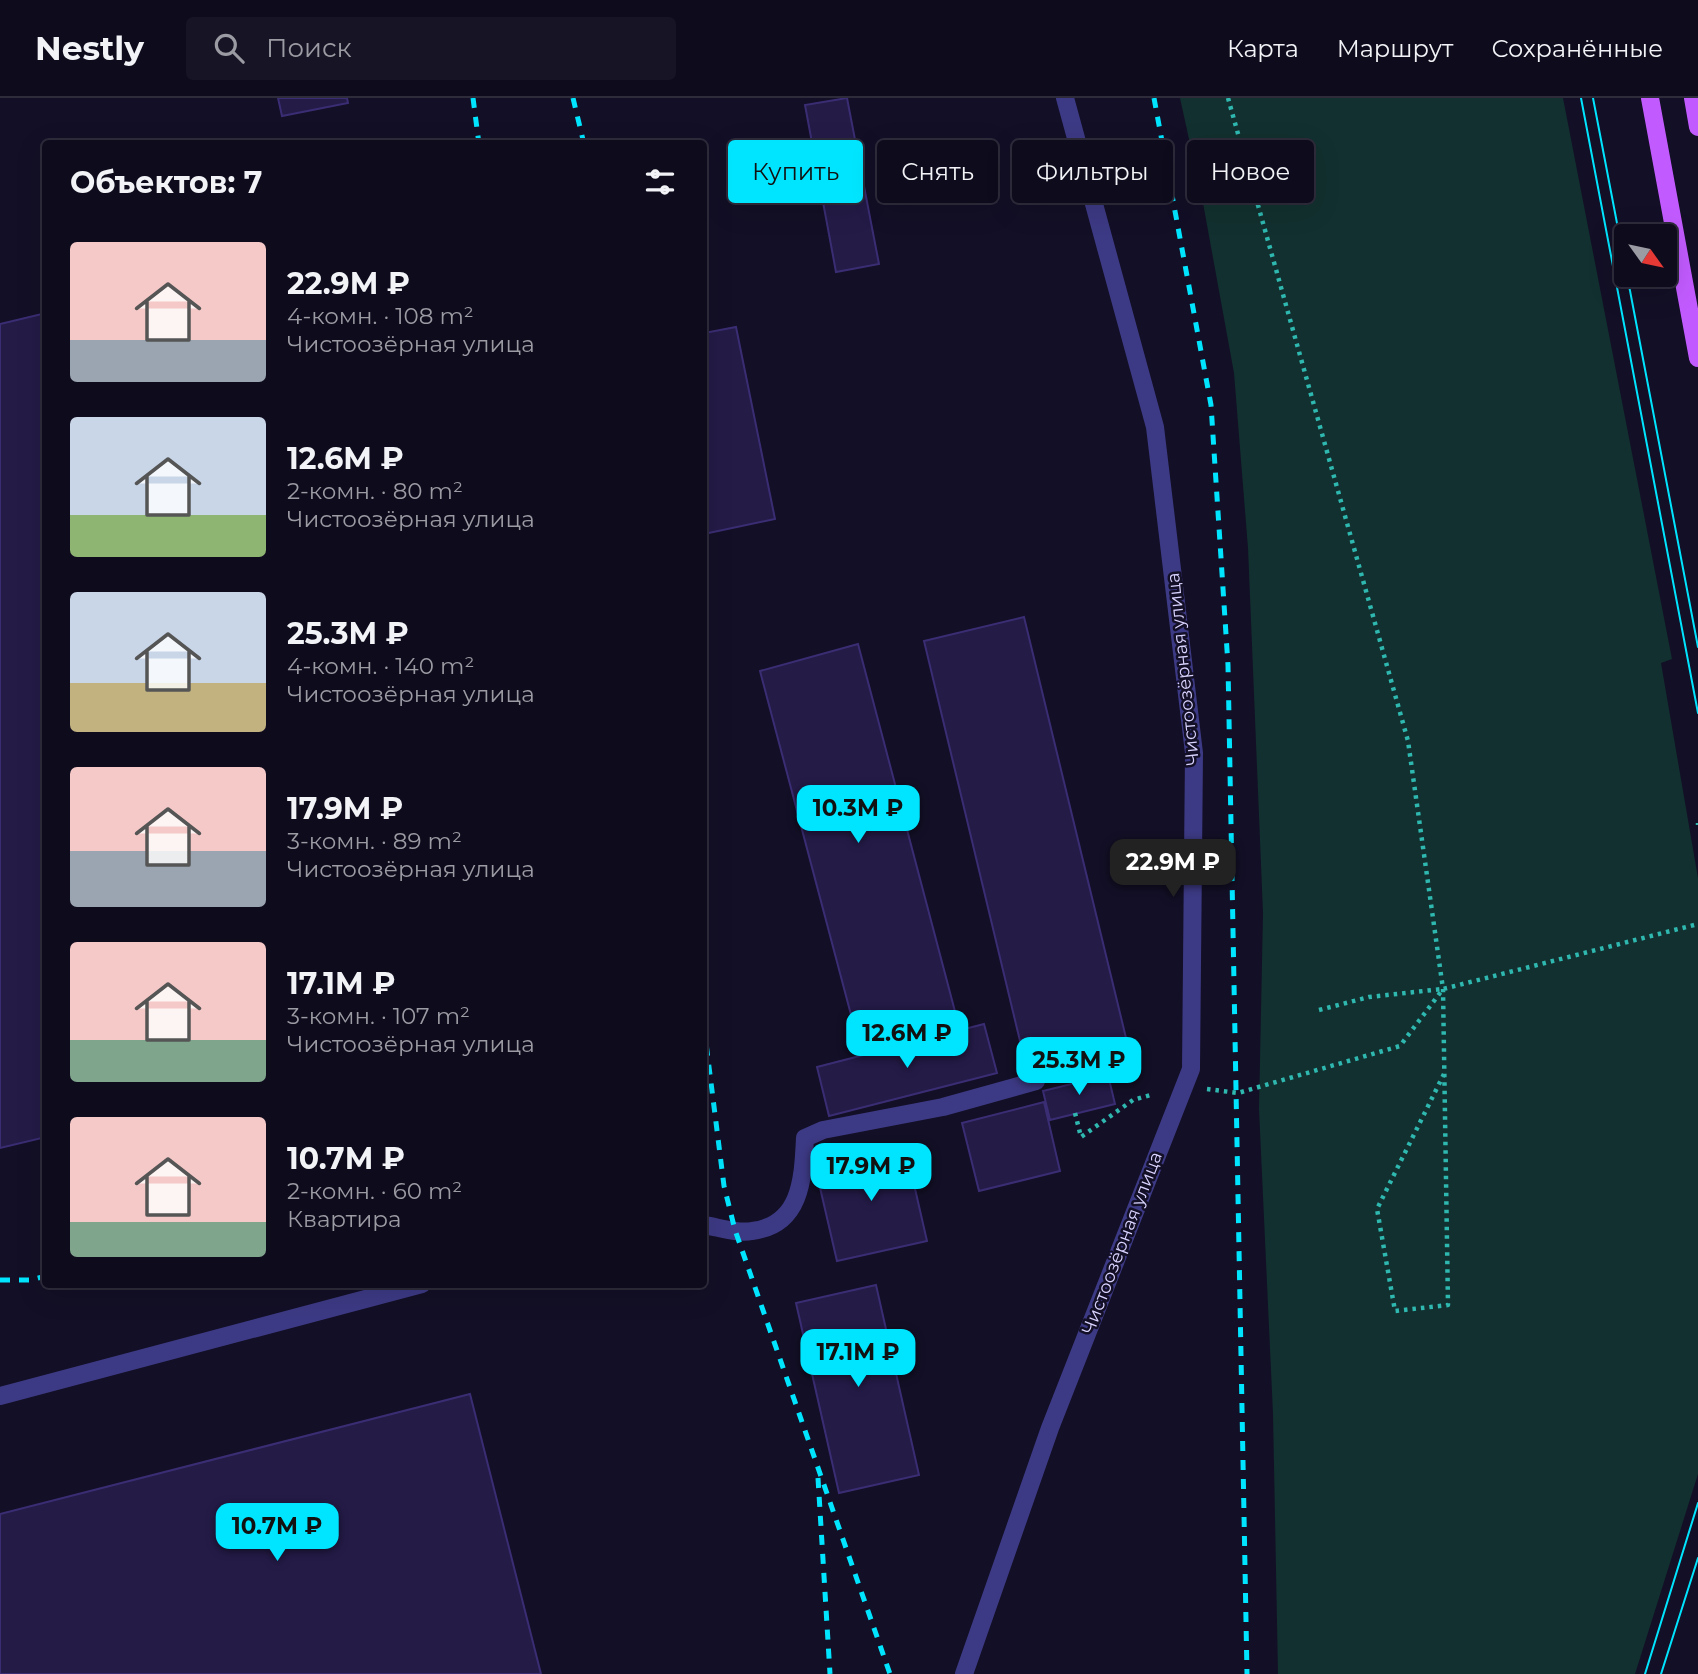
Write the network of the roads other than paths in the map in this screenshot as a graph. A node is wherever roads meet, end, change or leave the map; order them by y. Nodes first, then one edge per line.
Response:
1 (1065, 98) edge
2 (1650, 98) edge
3 (1692, 98) edge
4 (1698, 127) edge
5 (1698, 358) edge
6 (1036, 1081) dead end
7 (707, 1225) edge
8 (407, 1288) edge
9 (0, 1396) edge
10 (964, 1674) edge

1 - 10 street, Чистоозёрная улица
2 - 5 main road
3 - 4 main road
6 - 7 street
8 - 9 street

